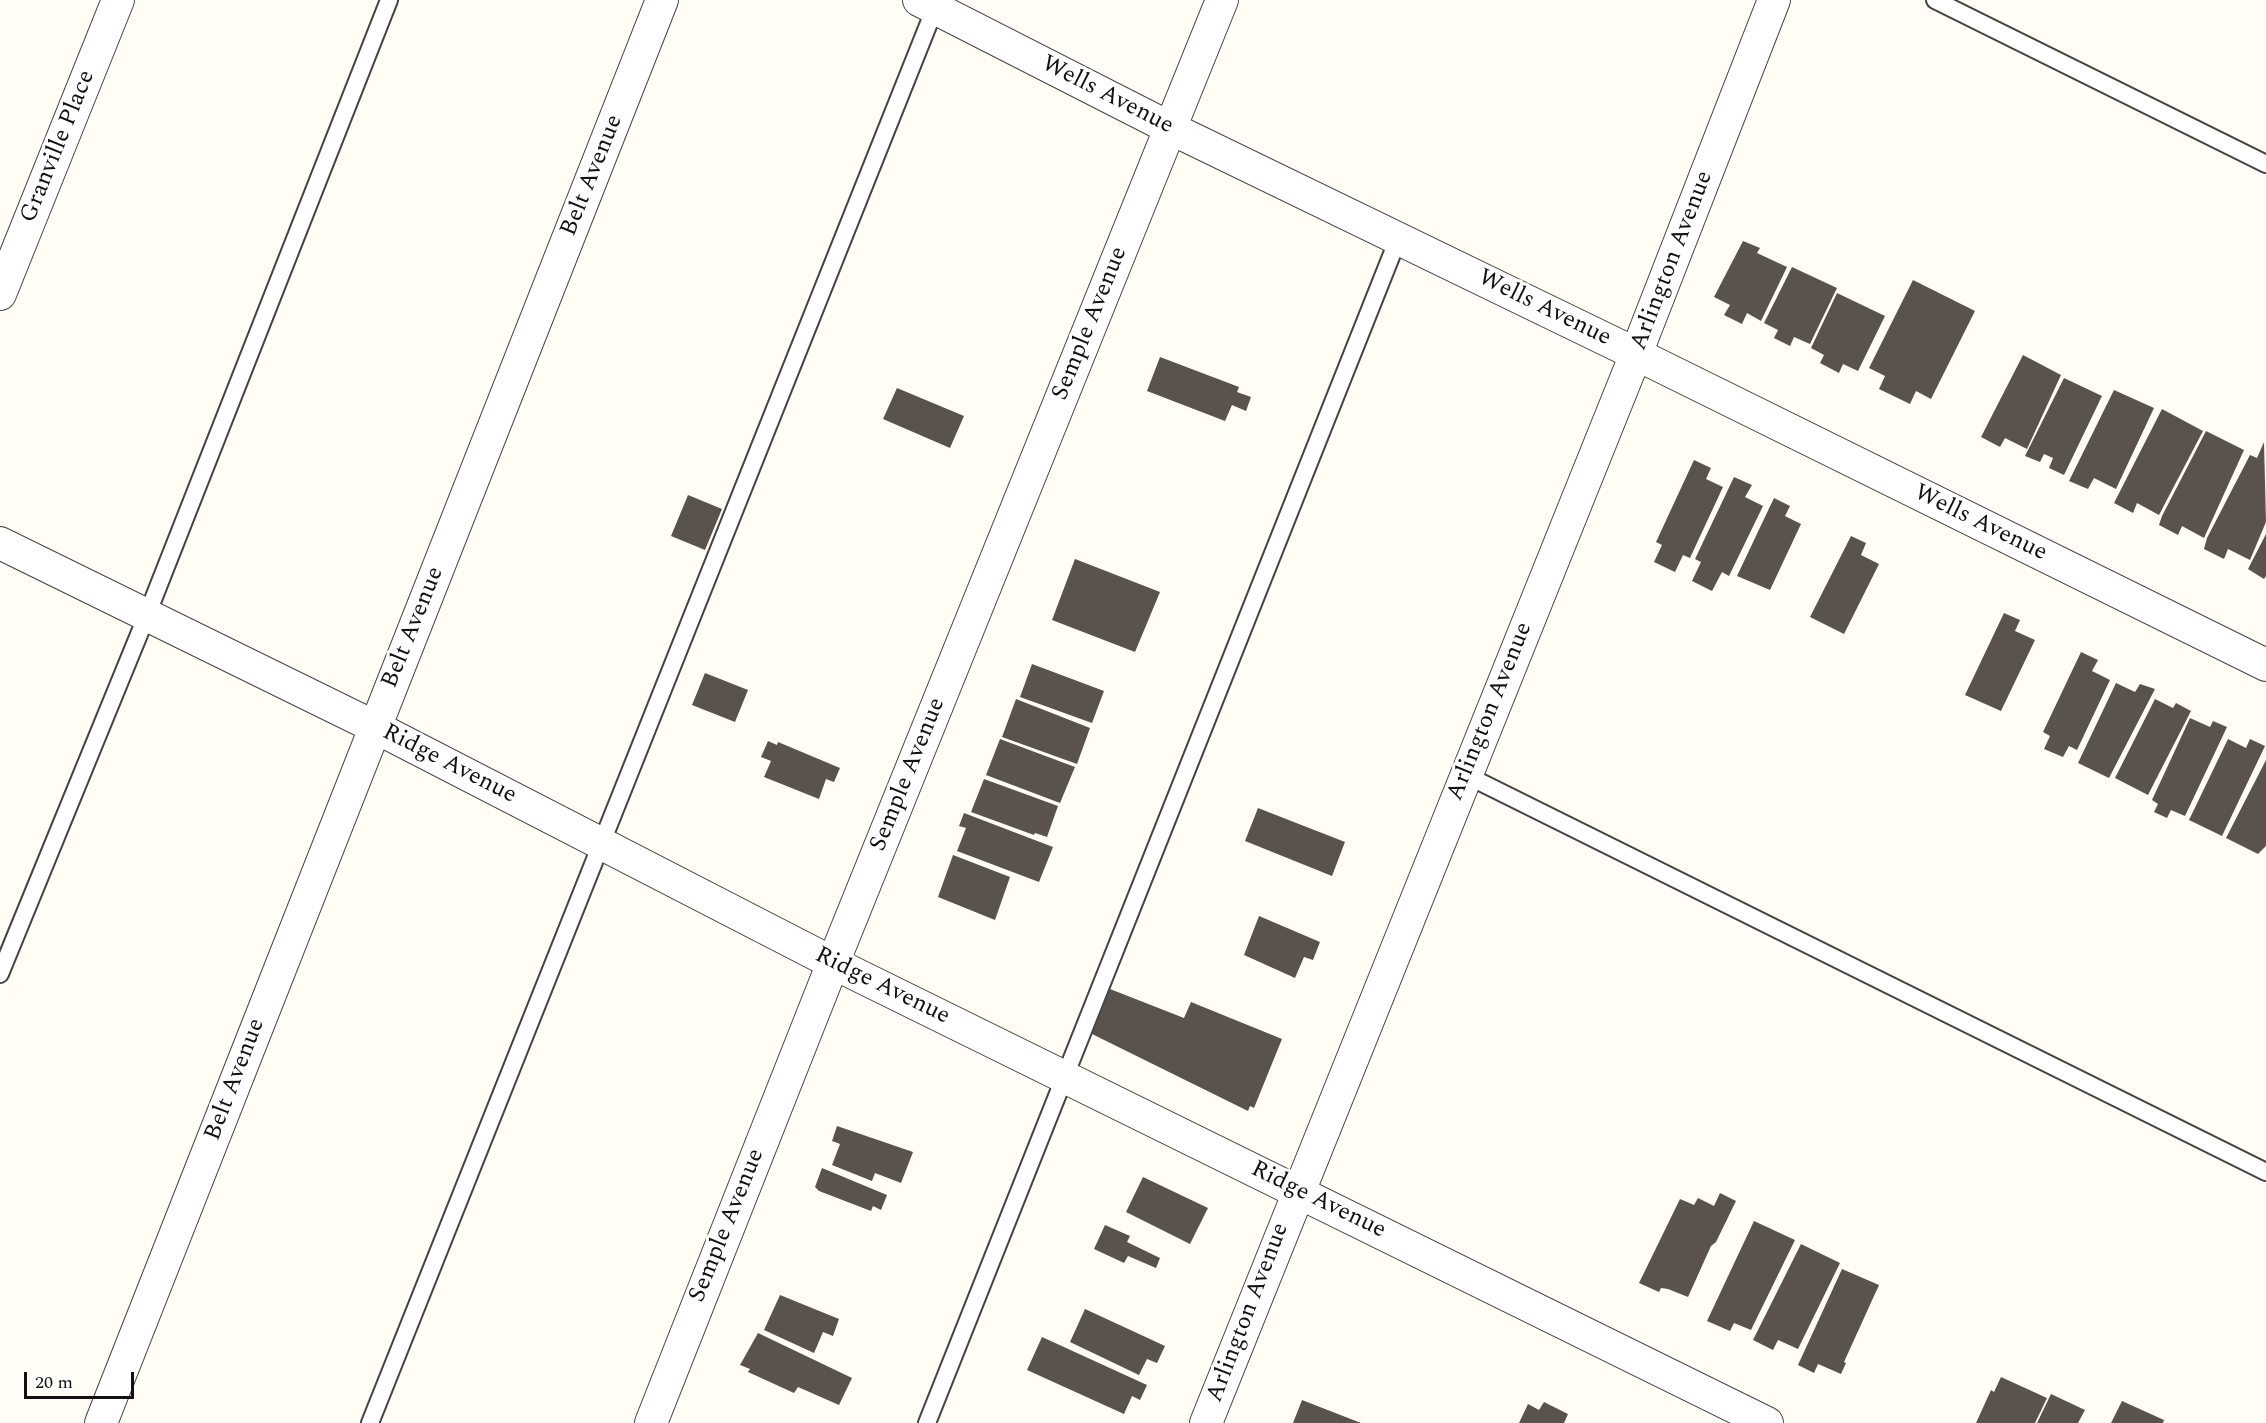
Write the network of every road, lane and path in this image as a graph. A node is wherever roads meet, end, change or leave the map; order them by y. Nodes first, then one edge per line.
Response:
1 (118, 0) edge
2 (389, 0) edge
3 (662, 0) edge
4 (1222, 0) edge
5 (1774, 0) edge
6 (1935, 0) edge
7 (927, 4) edge
8 (1170, 128) junction
9 (2266, 164) edge
10 (1398, 239) junction
11 (0, 294) edge
12 (1636, 354) junction
13 (0, 543) edge
14 (147, 615) junction
15 (2266, 665) edge
16 (375, 727) junction
17 (1466, 775) junction
18 (600, 843) junction
19 (832, 963) junction
20 (0, 974) edge
21 (1064, 1076) junction
22 (2266, 1172) edge
23 (1297, 1190) junction
24 (101, 1423) edge
25 (370, 1423) edge
26 (651, 1423) edge
27 (927, 1423) edge
28 (1206, 1423) edge
29 (1767, 1423) edge

1 - 11 street, Granville Place
2 - 14 lane
3 - 16 street, Belt Avenue
4 - 8 street, Semple Avenue
5 - 12 street, Arlington Avenue
6 - 9 lane
7 - 8 street, Wells Avenue
7 - 18 lane
8 - 10 street, Wells Avenue
8 - 19 street, Semple Avenue
10 - 12 street, Wells Avenue
10 - 21 lane
12 - 15 street, Wells Avenue
12 - 17 street, Arlington Avenue
13 - 14 street, Ridge Avenue
14 - 16 street, Ridge Avenue
14 - 20 lane
16 - 18 street, Ridge Avenue
16 - 24 street, Belt Avenue
17 - 22 lane
17 - 23 street, Arlington Avenue
18 - 19 street, Ridge Avenue
18 - 25 lane
19 - 21 street, Ridge Avenue
19 - 26 street, Semple Avenue
21 - 23 street, Ridge Avenue
21 - 27 lane
23 - 28 street, Arlington Avenue
23 - 29 street, Ridge Avenue

